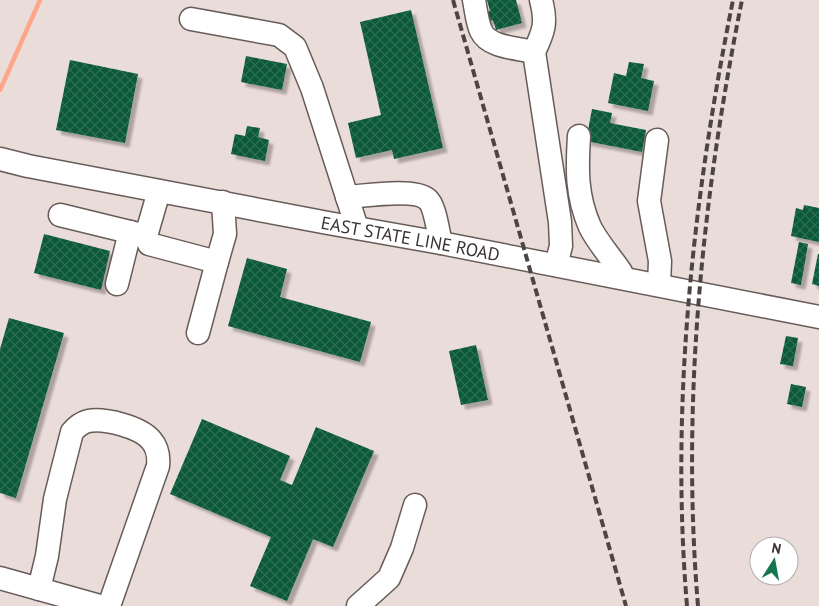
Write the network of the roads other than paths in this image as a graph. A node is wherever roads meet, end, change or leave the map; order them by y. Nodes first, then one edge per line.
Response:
1 (474, 0) edge
2 (541, 0) edge
3 (191, 19) dead end
4 (534, 52) junction
5 (579, 136) dead end
6 (657, 140) dead end
7 (0, 159) edge
8 (158, 191) junction
9 (347, 198) junction
10 (223, 202) junction
11 (60, 215) dead end
12 (357, 228) junction
13 (138, 234) junction
14 (441, 242) junction
15 (217, 262) junction
16 (556, 265) junction
17 (622, 278) junction
18 (117, 284) dead end
19 (658, 285) junction
20 (819, 317) edge
21 (198, 332) dead end
22 (415, 505) dead end
23 (0, 578) edge
24 (39, 589) junction
25 (100, 606) edge
26 (109, 606) edge
27 (358, 606) edge

1 - 4 street
2 - 4 street
3 - 9 street
4 - 16 street
5 - 17 street
6 - 19 street
7 - 8 street, EAST STATE LINE ROAD
8 - 10 street, EAST STATE LINE ROAD
8 - 13 street
9 - 12 street
9 - 14 street
10 - 12 street, EAST STATE LINE ROAD
10 - 15 street
11 - 13 street
12 - 14 street, EAST STATE LINE ROAD
13 - 15 street
13 - 18 street
14 - 16 street, EAST STATE LINE ROAD
15 - 21 street
16 - 17 street, EAST STATE LINE ROAD
17 - 19 street, EAST STATE LINE ROAD
19 - 20 street, EAST STATE LINE ROAD
22 - 27 street
23 - 24 street
24 - 25 street
24 - 26 street

